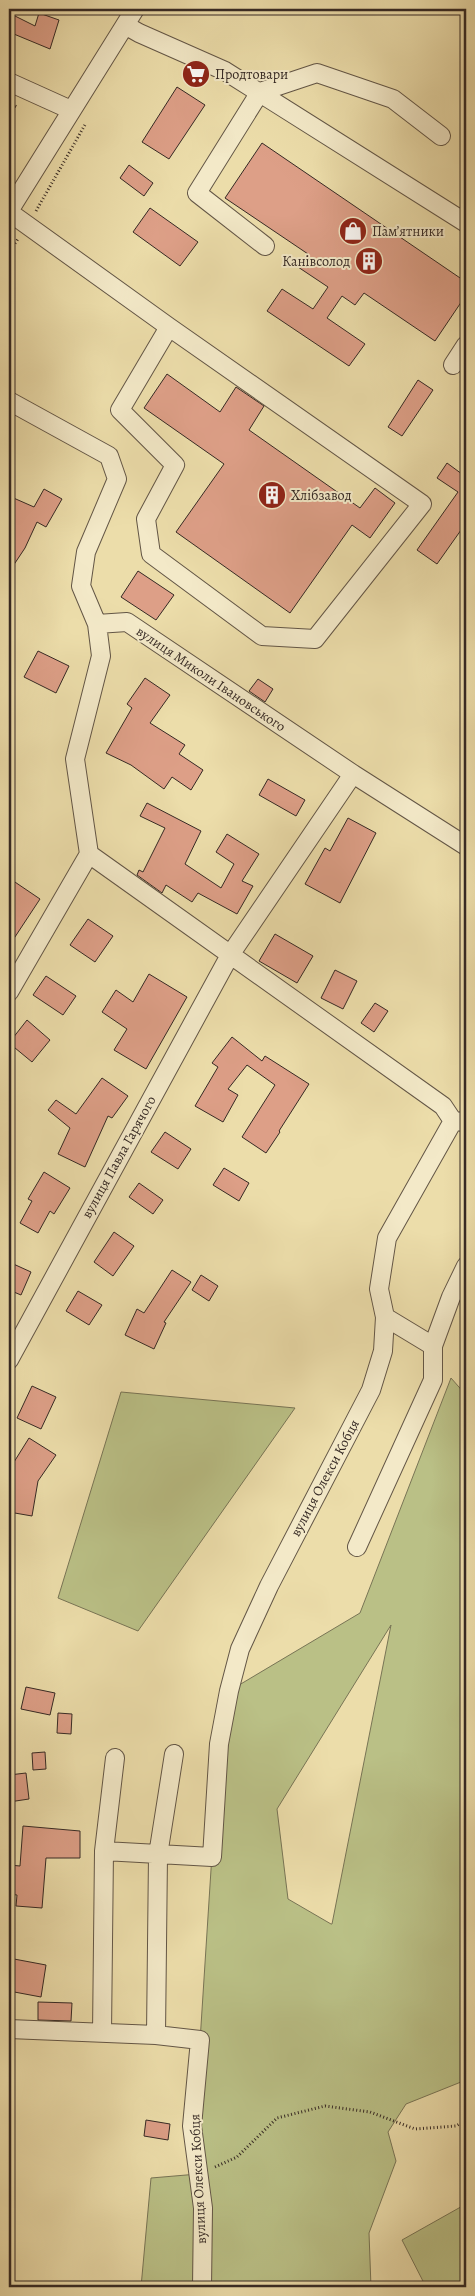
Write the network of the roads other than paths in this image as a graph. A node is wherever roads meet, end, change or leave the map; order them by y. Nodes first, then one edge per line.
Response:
1 (136, 9) edge
2 (125, 25) junction
3 (9, 82) edge
4 (260, 92) junction
5 (71, 110) junction
6 (441, 136) dead end
7 (9, 211) edge
8 (466, 223) edge
9 (265, 246) dead end
10 (169, 327) junction
11 (466, 345) edge
12 (454, 365) dead end
13 (9, 401) edge
14 (97, 624) junction
15 (353, 774) junction
16 (466, 846) edge
17 (89, 854) junction
18 (230, 955) junction
19 (9, 992) edge
20 (460, 1121) edge
21 (466, 1266) edge
22 (385, 1317) junction
23 (433, 1346) junction
24 (9, 1360) edge
25 (357, 1547) dead end
26 (174, 1754) dead end
27 (115, 1758) dead end
28 (104, 1851) junction
29 (158, 1855) junction
30 (9, 2029) edge
31 (102, 2033) junction
32 (156, 2035) junction
33 (202, 2287) edge

1 - 2 street
2 - 4 street
2 - 5 street
3 - 5 street
4 - 6 street
4 - 8 street
4 - 9 street
5 - 7 street
7 - 10 street
10 - 10 street
11 - 12 street
13 - 14 street
14 - 15 street, вулиця Миколи Івановського
14 - 17 street
15 - 16 street, вулиця Миколи Івановського
15 - 18 street, вулиця Павла Гарячого
17 - 18 street
17 - 19 street
18 - 20 street
18 - 24 street, вулиця Павла Гарячого
20 - 22 street, вулиця Олекси Кобця
21 - 23 street
22 - 23 street
22 - 29 street, вулиця Олекси Кобця
23 - 25 street
26 - 29 street
27 - 28 street
28 - 29 street
28 - 31 street
29 - 32 street
30 - 31 street
31 - 32 street
32 - 33 street, вулиця Олекси Кобця

